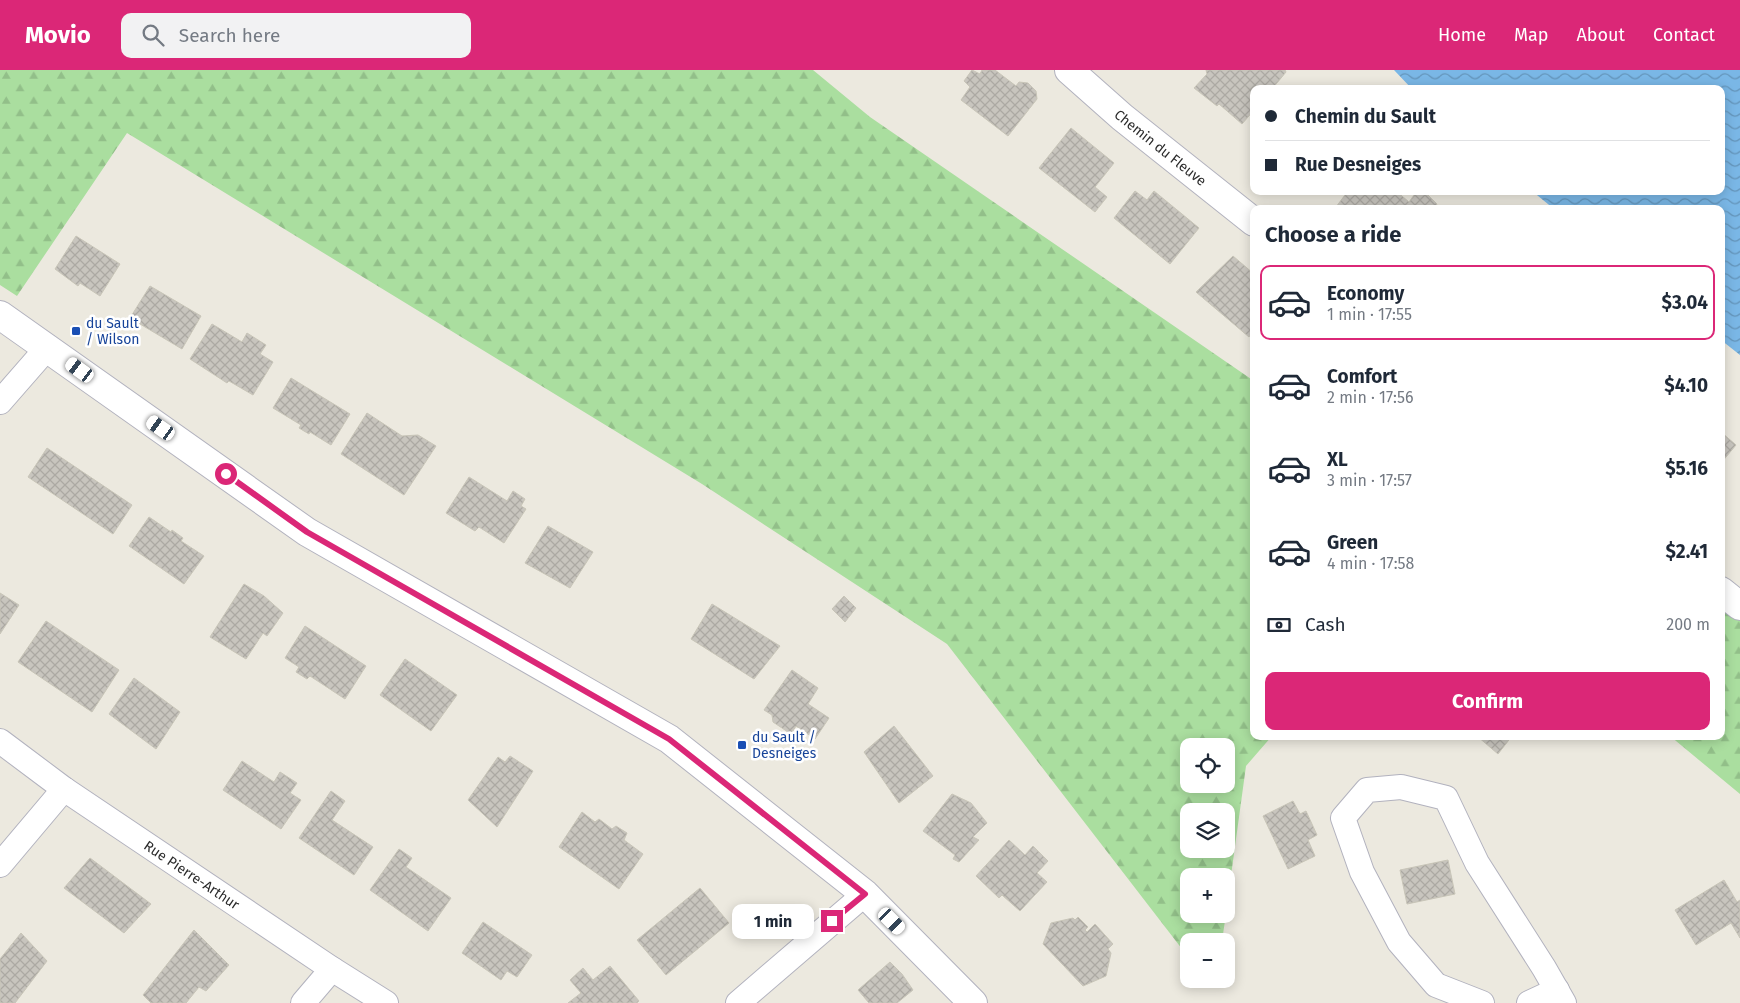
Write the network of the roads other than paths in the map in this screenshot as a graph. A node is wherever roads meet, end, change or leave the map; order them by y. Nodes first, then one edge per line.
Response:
1 (1069, 70) edge
2 (1250, 219) edge
3 (0, 315) edge
4 (48, 347) junction
5 (0, 402) edge
6 (1725, 594) edge
7 (1740, 606) edge
8 (0, 741) edge
9 (64, 789) junction
10 (0, 865) edge
11 (865, 894) junction
12 (332, 969) junction
13 (1560, 997) edge
14 (303, 1003) edge
15 (386, 1003) edge
16 (738, 1003) edge
17 (973, 1003) edge
18 (1482, 1003) edge
19 (1530, 1003) edge

1 - 2 street, Chemin du Fleuve
3 - 4 street
4 - 5 street
4 - 11 street
6 - 7 street
8 - 9 street, Rue Pierre-Arthur
9 - 10 street
9 - 12 street, Rue Pierre-Arthur
11 - 16 street
11 - 17 street
12 - 14 street
12 - 15 street, Rue Pierre-Arthur
13 - 18 street
13 - 19 street

